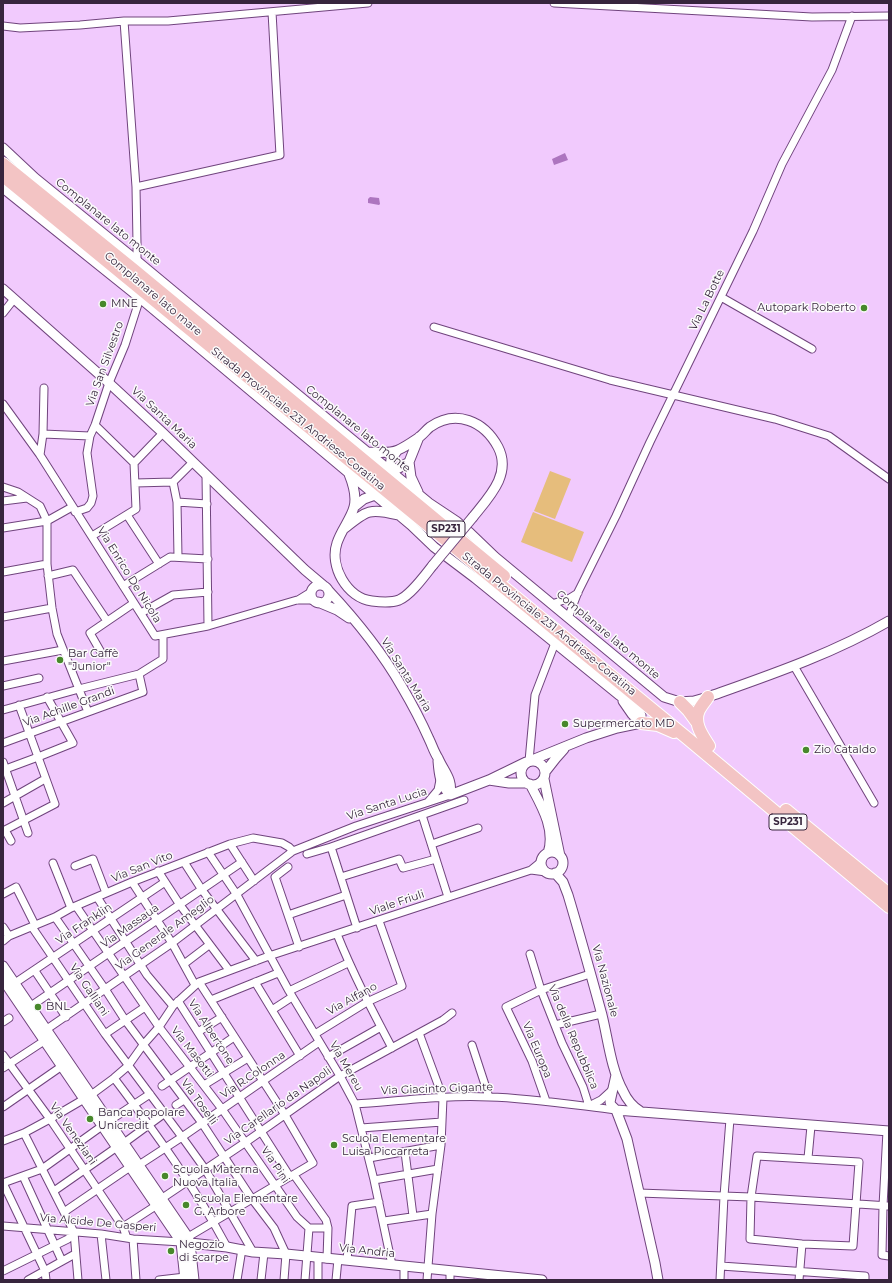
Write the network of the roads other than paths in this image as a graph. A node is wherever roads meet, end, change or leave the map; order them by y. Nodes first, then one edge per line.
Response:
1 (368, 3) edge
2 (554, 3) edge
3 (272, 12) junction
4 (852, 16) junction
5 (889, 16) edge
6 (124, 21) junction
7 (3, 26) edge
8 (3, 148) edge
9 (3, 164) edge
10 (3, 176) edge
11 (136, 187) junction
12 (3, 188) edge
13 (137, 261) junction
14 (3, 289) edge
15 (140, 298) junction
16 (721, 298) junction
17 (14, 300) junction
18 (3, 313) edge
19 (434, 327) dead end
20 (812, 349) dead end
21 (109, 383) junction
22 (44, 388) dead end
23 (674, 395) junction
24 (3, 404) edge
25 (96, 425) junction
26 (164, 433) junction
27 (43, 434) junction
28 (90, 436) junction
29 (419, 437) junction
30 (397, 451) junction
31 (368, 452) junction
32 (40, 455) junction
33 (193, 462) junction
34 (409, 462) junction
35 (134, 463) junction
36 (390, 470) junction
37 (348, 473) junction
38 (206, 475) junction
39 (889, 479) edge
40 (173, 482) junction
41 (135, 483) junction
42 (3, 487) edge
43 (375, 494) junction
44 (419, 494) junction
45 (27, 498) junction
46 (3, 501) edge
47 (177, 502) junction
48 (207, 504) junction
49 (354, 507) junction
50 (74, 509) junction
51 (368, 512) junction
52 (127, 515) junction
53 (400, 515) junction
54 (47, 521) junction
55 (3, 528) edge
56 (342, 530) junction
57 (92, 536) junction
58 (178, 557) junction
59 (208, 559) junction
60 (47, 564) junction
61 (159, 564) junction
62 (305, 570) junction
63 (3, 572) edge
64 (48, 576) junction
65 (124, 586) junction
66 (326, 588) junction
67 (208, 592) junction
68 (578, 592) junction
69 (314, 596) junction
70 (134, 603) junction
71 (552, 604) junction
72 (52, 608) junction
73 (140, 613) junction
74 (3, 618) edge
75 (568, 618) junction
76 (889, 621) edge
77 (107, 622) junction
78 (208, 626) junction
79 (360, 626) junction
80 (163, 635) junction
81 (554, 644) junction
82 (63, 650) junction
83 (102, 654) dead end
84 (3, 662) edge
85 (794, 666) junction
86 (139, 674) junction
87 (39, 678) dead end
88 (3, 686) edge
89 (79, 689) junction
90 (619, 696) junction
91 (47, 697) junction
92 (708, 697) junction
93 (680, 702) junction
94 (19, 705) junction
95 (3, 710) edge
96 (629, 710) junction
97 (88, 712) junction
98 (696, 720) junction
99 (61, 721) junction
100 (641, 723) junction
101 (617, 728) junction
102 (29, 733) junction
103 (687, 738) junction
104 (3, 743) edge
105 (568, 746) junction
106 (709, 746) junction
107 (38, 757) junction
108 (529, 761) junction
109 (4, 767) edge
110 (545, 776) junction
111 (444, 778) junction
112 (45, 779) junction
113 (489, 780) junction
114 (528, 783) junction
115 (468, 788) junction
116 (450, 795) junction
117 (15, 796) junction
118 (464, 800) dead end
119 (3, 803) edge
120 (874, 803) dead end
121 (426, 804) junction
122 (422, 815) junction
123 (23, 820) junction
124 (478, 828) dead end
125 (4, 831) edge
126 (28, 833) dead end
127 (11, 841) dead end
128 (230, 844) junction
129 (432, 844) junction
130 (332, 847) junction
131 (293, 851) junction
132 (208, 852) junction
133 (548, 853) junction
134 (307, 854) dead end
135 (436, 859) junction
136 (561, 859) junction
137 (542, 861) junction
138 (184, 862) junction
139 (242, 862) junction
140 (53, 863) dead end
141 (75, 866) dead end
142 (288, 867) dead end
143 (530, 870) junction
144 (158, 871) junction
145 (546, 872) junction
146 (555, 873) junction
147 (223, 874) junction
148 (341, 877) junction
149 (254, 880) junction
150 (132, 882) junction
151 (165, 882) junction
152 (202, 890) junction
153 (106, 893) junction
154 (3, 894) edge
155 (889, 894) edge
156 (237, 895) junction
157 (346, 895) junction
158 (568, 895) junction
159 (97, 897) junction
160 (448, 897) junction
161 (143, 898) junction
162 (180, 905) junction
163 (74, 907) junction
164 (889, 907) edge
165 (217, 909) junction
166 (288, 915) junction
167 (55, 917) junction
168 (112, 919) junction
169 (157, 920) junction
170 (379, 920) junction
171 (195, 925) junction
172 (33, 926) junction
173 (3, 927) edge
174 (357, 928) junction
175 (93, 931) junction
176 (337, 934) junction
177 (6, 939) edge
178 (126, 941) junction
179 (172, 943) junction
180 (73, 944) junction
181 (210, 945) junction
182 (298, 947) junction
183 (109, 954) junction
184 (530, 954) dead end
185 (269, 956) junction
186 (53, 958) junction
187 (256, 961) junction
188 (348, 963) junction
189 (140, 964) junction
190 (184, 964) junction
191 (3, 966) edge
192 (90, 967) junction
193 (35, 970) junction
194 (229, 970) junction
195 (278, 973) junction
196 (590, 974) junction
197 (124, 976) junction
198 (3, 980) edge
199 (69, 980) junction
200 (255, 982) junction
201 (15, 983) junction
202 (197, 983) junction
203 (106, 989) junction
204 (541, 990) junction
205 (50, 993) junction
206 (290, 994) junction
207 (212, 1000) junction
208 (367, 1002) junction
209 (175, 1003) junction
210 (84, 1004) junction
211 (31, 1006) junction
212 (145, 1007) junction
213 (272, 1010) junction
214 (452, 1013) dead end
215 (601, 1014) junction
216 (66, 1016) junction
217 (222, 1017) junction
218 (125, 1020) junction
219 (555, 1025) junction
220 (159, 1027) junction
221 (381, 1027) junction
222 (46, 1029) junction
223 (198, 1032) junction
224 (419, 1033) junction
225 (105, 1034) junction
226 (315, 1034) junction
227 (234, 1037) junction
228 (44, 1041) junction
229 (320, 1042) junction
230 (143, 1045) junction
231 (472, 1045) dead end
232 (392, 1048) junction
233 (210, 1053) junction
234 (3, 1055) edge
235 (300, 1056) junction
236 (328, 1057) junction
237 (248, 1058) junction
238 (6, 1066) edge
239 (62, 1066) junction
240 (128, 1066) junction
241 (189, 1067) junction
242 (224, 1073) junction
243 (340, 1076) junction
244 (114, 1078) junction
245 (170, 1081) junction
246 (263, 1082) junction
247 (162, 1086) dead end
248 (204, 1086) junction
249 (618, 1089) junction
250 (28, 1090) junction
251 (150, 1094) junction
252 (88, 1097) junction
253 (489, 1097) junction
254 (239, 1098) junction
255 (443, 1098) junction
256 (184, 1100) junction
257 (546, 1101) junction
258 (134, 1104) junction
259 (355, 1104) junction
260 (176, 1105) dead end
261 (589, 1106) junction
262 (3, 1107) edge
263 (222, 1109) junction
264 (616, 1110) junction
265 (642, 1112) junction
266 (165, 1114) junction
267 (285, 1115) junction
268 (50, 1119) junction
269 (730, 1119) junction
270 (442, 1122) junction
271 (106, 1123) junction
272 (202, 1123) junction
273 (149, 1125) junction
274 (811, 1126) junction
275 (361, 1128) junction
276 (261, 1131) junction
277 (888, 1132) edge
278 (24, 1133) junction
279 (182, 1136) junction
280 (3, 1141) edge
281 (246, 1142) junction
282 (120, 1145) junction
283 (440, 1145) junction
284 (165, 1148) junction
285 (69, 1149) junction
286 (405, 1152) junction
287 (224, 1157) junction
288 (369, 1158) junction
289 (808, 1158) junction
290 (135, 1166) junction
291 (42, 1169) junction
292 (204, 1169) junction
293 (438, 1169) junction
294 (84, 1170) junction
295 (408, 1174) junction
296 (887, 1175) edge
297 (23, 1176) junction
298 (292, 1176) junction
299 (374, 1180) junction
300 (188, 1181) junction
301 (3, 1183) edge
302 (275, 1185) junction
303 (98, 1189) junction
304 (54, 1191) junction
305 (639, 1193) junction
306 (724, 1196) junction
307 (751, 1197) junction
308 (252, 1199) junction
309 (159, 1202) junction
310 (379, 1202) junction
311 (856, 1204) junction
312 (886, 1206) edge
313 (64, 1212) junction
314 (231, 1213) junction
315 (432, 1214) junction
316 (413, 1216) junction
317 (384, 1221) junction
318 (214, 1223) junction
319 (3, 1226) edge
320 (123, 1227) junction
321 (25, 1228) junction
322 (309, 1228) junction
323 (328, 1228) junction
324 (47, 1230) junction
325 (74, 1232) junction
326 (101, 1234) junction
327 (130, 1239) junction
328 (187, 1241) junction
329 (802, 1244) junction
330 (55, 1246) junction
331 (227, 1247) junction
332 (242, 1249) junction
333 (253, 1252) junction
334 (264, 1253) junction
335 (37, 1254) junction
336 (75, 1254) junction
337 (286, 1254) junction
338 (307, 1256) junction
339 (889, 1256) edge
340 (323, 1258) junction
341 (338, 1260) junction
342 (347, 1260) junction
343 (62, 1262) junction
344 (392, 1265) junction
345 (404, 1266) junction
346 (721, 1266) junction
347 (428, 1268) junction
348 (3, 1271) edge
349 (45, 1271) junction
350 (800, 1272) junction
351 (450, 1276) edge
352 (188, 1279) edge
353 (28, 1280) edge
354 (46, 1280) edge
355 (78, 1280) edge
356 (106, 1280) edge
357 (136, 1280) edge
358 (159, 1280) edge
359 (237, 1280) edge
360 (261, 1280) edge
361 (284, 1280) edge
362 (305, 1280) edge
363 (318, 1280) edge
364 (336, 1280) edge
365 (404, 1280) edge
366 (428, 1280) edge
367 (542, 1280) edge
368 (658, 1280) edge
369 (720, 1280) edge
370 (799, 1280) edge
371 (865, 1280) edge

1 - 3 street
2 - 4 street
3 - 6 street
3 - 11 street
4 - 5 street
4 - 16 street, Via La Botte
6 - 7 street
6 - 11 street
8 - 13 street, Complanare lato monte
9 - 106 highway, Strada Provinciale 231 Andriese-Coratina / SP231
10 - 103 highway, Strada Provinciale 231 Andriese-Coratina / SP231
11 - 13 street
12 - 15 street, Complanare lato mare
13 - 31 street, Complanare lato monte
14 - 17 street, Via Santa Maria
15 - 21 street, Via San Silvestro
15 - 37 street, Complanare lato mare
16 - 20 street
16 - 23 street, Via La Botte
17 - 18 street
17 - 21 street, Via Santa Maria
19 - 23 street
21 - 25 street, Via San Silvestro
21 - 26 street, Via Santa Maria
22 - 27 street
23 - 39 street
23 - 68 street, Via La Botte
24 - 32 street, Via Enrico De Nicola
25 - 28 street, Via San Silvestro
25 - 35 street
26 - 33 street, Via Santa Maria
26 - 35 street
27 - 28 street
27 - 32 street
28 - 50 street
29 - 30 street
29 - 34 street
29 - 56 street, bridge
30 - 31 street
30 - 36 street
31 - 36 street, Complanare lato monte
32 - 50 street, Via Enrico De Nicola
33 - 38 street, Via Santa Maria
33 - 40 street
34 - 36 street
34 - 44 street
35 - 41 street
36 - 44 street, Complanare lato monte
37 - 43 street, Complanare lato mare
37 - 49 street
38 - 48 street
38 - 62 street, Via Santa Maria
40 - 41 street
40 - 47 street
41 - 52 street
42 - 45 street
43 - 49 street
43 - 51 street
43 - 53 street, Complanare lato mare
44 - 71 street, Complanare lato monte
45 - 46 street
45 - 54 street
47 - 48 street
47 - 58 street
48 - 59 street
49 - 56 street
50 - 54 street
50 - 57 street, Via Enrico De Nicola
51 - 53 street
51 - 56 street
52 - 57 street
52 - 61 street
53 - 81 street, Complanare lato mare
54 - 55 street
54 - 60 street
57 - 65 street, Via Enrico De Nicola
58 - 59 street
58 - 61 street
59 - 67 street
60 - 63 street
60 - 64 street
61 - 65 street
62 - 66 street, Via Santa Maria
62 - 69 street, Via Santa Maria
64 - 72 street
64 - 77 street
65 - 70 street, Via Enrico De Nicola
66 - 69 street
66 - 69 street
66 - 79 street, Via Santa Maria
67 - 73 street
67 - 78 street
68 - 71 street
68 - 75 street, Via La Botte
69 - 78 street, Via Enrico De Nicola
69 - 79 street, Via Santa Maria
70 - 73 street, Via Enrico De Nicola
70 - 77 street
71 - 75 street, Complanare lato monte
72 - 74 street
72 - 82 street
73 - 80 street, Via Enrico De Nicola
75 - 93 street, Complanare lato monte
76 - 85 street, Complanare lato monte
77 - 83 street
78 - 80 street, Via Enrico De Nicola
79 - 111 street, Via Santa Maria
80 - 86 street
81 - 90 street, Complanare lato mare
81 - 108 street
82 - 84 street
82 - 89 street
85 - 92 street, Complanare lato monte
85 - 120 street
86 - 89 street
86 - 97 street, Via Achille Grandi
87 - 88 street
89 - 91 street
89 - 97 street
90 - 96 street, Complanare lato mare
90 - 100 street, Complanare lato mare
91 - 94 street
91 - 99 street
92 - 93 street, Complanare lato monte
92 - 98 highway
93 - 98 highway
94 - 95 street
94 - 102 street
96 - 100 street, Complanare lato mare
96 - 101 street
97 - 99 street, Via Achille Grandi
98 - 106 highway
99 - 102 street, Via Achille Grandi
99 - 107 street
100 - 101 street, Via Santa Lucia
100 - 103 highway
101 - 105 street, Via Santa Lucia
102 - 104 street, Via Achille Grandi
102 - 107 street
103 - 164 highway, Strada Provinciale 231 Andriese-Coratina / SP231
105 - 108 street, Via Santa Lucia
105 - 110 street
106 - 155 highway, Strada Provinciale 231 Andriese-Coratina / SP231
107 - 109 street
107 - 112 street
108 - 110 street
108 - 113 street, Via Santa Lucia
108 - 114 street
109 - 117 street
110 - 114 street
110 - 136 street, Via Nazionale
111 - 115 street
111 - 116 street, Via Santa Maria
111 - 121 street, Via Santa Maria
112 - 117 street
112 - 123 street
113 - 114 street, Via Santa Lucia
113 - 115 street, Via Santa Lucia
114 - 133 street
115 - 116 street, Via Santa Lucia
116 - 121 street, Via Santa Lucia
117 - 119 street
117 - 123 street
118 - 122 street
121 - 131 street, Via Santa Lucia
122 - 129 street
122 - 130 street
123 - 125 street
123 - 126 street
124 - 129 street
125 - 127 street
128 - 131 street, Via San Vito
128 - 132 street, Via San Vito
128 - 139 street
129 - 135 street
130 - 134 street
130 - 148 street
131 - 149 street, Via Generale Ameglio
132 - 138 street, Via San Vito
132 - 147 street, Via Mereu
133 - 136 street
133 - 137 street
135 - 148 street
135 - 160 street
136 - 146 street
136 - 158 street, Via Nazionale
137 - 143 street, Viale Friuli
137 - 145 street
138 - 144 street, Via San Vito
138 - 152 street
139 - 147 street, Via Massaua
139 - 149 street
140 - 163 street, Via Masotti
141 - 153 street
142 - 166 street
143 - 145 street, Viale Friuli
143 - 160 street, Viale Friuli
144 - 150 street, Via San Vito
144 - 151 street
145 - 146 street
146 - 158 street, Via Nazionale
147 - 152 street, Via Massaua
147 - 156 street, Via Mereu
148 - 157 street
149 - 156 street, Via Generale Ameglio
150 - 153 street, Via San Vito
150 - 161 street
151 - 161 street, Via Franklin
151 - 162 street
152 - 162 street, Via Massaua
152 - 165 street
153 - 159 street, Via San Vito
154 - 172 street, Via Galliani
156 - 165 street, Via Generale Ameglio
156 - 185 street, Via Mereu
157 - 166 street
157 - 174 street
158 - 196 street, Via Nazionale
159 - 163 street, Via San Vito
159 - 168 street, Via Albertone
160 - 170 street, Viale Friuli
161 - 168 street, Via Franklin
161 - 169 street
162 - 169 street, Via Massaua
162 - 171 street
163 - 167 street, Via San Vito
163 - 175 street, Via Masotti
165 - 171 street, Via Generale Ameglio
165 - 187 street
166 - 182 street
167 - 172 street, Via San Vito
167 - 180 street, Via Toselli
168 - 175 street, Via Franklin
168 - 178 street, Via Albertone
169 - 178 street, Via Massaua
169 - 179 street
170 - 174 street, Viale Friuli
170 - 208 street, Via Alfano
171 - 179 street, Via Generale Ameglio
171 - 181 street
172 - 177 street, Via San Vito
172 - 186 street, Via Galliani
173 - 177 street
174 - 176 street, Viale Friuli
175 - 180 street, Via Franklin
175 - 183 street, Via Masotti
176 - 182 street, Viale Friuli
176 - 188 street
178 - 183 street, Via Massaua
178 - 189 street, Via Albertone
179 - 189 street, Via Generale Ameglio
179 - 190 street
180 - 186 street, Via Franklin
180 - 192 street, Via Toselli
181 - 190 street
181 - 194 street
182 - 185 street, Viale Friuli
183 - 192 street, Via Massaua
183 - 197 street, Via Masotti
184 - 204 street, Via della Repubblica
185 - 187 street, Viale Friuli
185 - 195 street, Via Mereu
186 - 193 street, Via Franklin
186 - 199 street, Via Galliani
187 - 194 street, Viale Friuli
188 - 206 street
188 - 208 street
189 - 197 street, Via Generale Ameglio
189 - 209 street, Via Albertone
190 - 202 street
191 - 201 street
192 - 199 street, Via Massaua
192 - 203 street, Via Toselli
193 - 201 street, Via Franklin
193 - 205 street
194 - 202 street, Viale Friuli
195 - 200 street
195 - 206 street, Via Mereu
196 - 204 street
196 - 215 street, Via Nazionale
197 - 203 street, Via Generale Ameglio
197 - 212 street, Via Masotti
198 - 228 street
199 - 205 street, Via Massaua
199 - 210 street, Via Galliani
200 - 207 street
200 - 213 street
201 - 211 street
202 - 207 street
202 - 209 street
203 - 210 street, Via Generale Ameglio
203 - 218 street, Via Toselli
204 - 219 street, Via della Repubblica
204 - 257 street, Via Europa
205 - 211 street, Via Massaua
205 - 216 street
206 - 213 street
206 - 226 street, Via Mereu
207 - 217 street
208 - 221 street
208 - 226 street, Via Alfano
209 - 220 street
209 - 223 street, Via Albertone
210 - 216 street, Via Generale Ameglio
210 - 225 street, Via Galliani
211 - 222 street
212 - 218 street
212 - 220 street, Via Masotti
213 - 235 street
214 - 224 street, Via Carellario da Napoli
215 - 219 street
215 - 249 street, Via Nazionale
216 - 222 street, Via Generale Ameglio
217 - 223 street
217 - 227 street
218 - 225 street
218 - 230 street, Via Toselli
219 - 261 street, Via della Repubblica
220 - 230 street
220 - 241 street, Via Masotti
221 - 232 street
221 - 236 street
222 - 252 street
223 - 233 street, Via Albertone
224 - 232 street, Via Carellario da Napoli
224 - 255 street
225 - 240 street, Via Galliani
226 - 229 street, Via Mereu
227 - 233 street
227 - 237 street
228 - 238 street
228 - 239 street
229 - 235 street, Via R.Colonna
229 - 236 street, Via Mereu
230 - 240 street
230 - 245 street, Via Toselli
231 - 253 street
232 - 243 street, Via Carellario da Napoli
233 - 241 street
233 - 242 street, Via Albertone
234 - 238 street, Via Veneziani
235 - 246 street, Via R.Colonna
236 - 243 street, Via Mereu
237 - 242 street
237 - 246 street
238 - 250 street, Via Veneziani
239 - 250 street
239 - 252 street
240 - 244 street
240 - 251 street, Via Galliani
241 - 245 street
241 - 248 street, Via Masotti
242 - 248 street
242 - 254 street, Via Albertone
243 - 259 street, Via Mereu
243 - 267 street, Via Carellario da Napoli
244 - 252 street
244 - 258 street
245 - 247 street
245 - 256 street, Via Toselli
246 - 254 street, Via R.Colonna
246 - 267 street
248 - 263 street, Via Masotti
249 - 261 street
249 - 264 street, Via Nazionale
249 - 265 street
250 - 262 street
250 - 268 street, Via Veneziani
251 - 258 street
251 - 266 street, Via Galliani
252 - 268 street
252 - 271 street
253 - 255 street, Via Giacinto Gigante
253 - 257 street, Via Giacinto Gigante
254 - 263 street, Via R.Colonna
254 - 276 street, Via Albertone
255 - 259 street, Via Giacinto Gigante
255 - 270 street
256 - 260 street
256 - 272 street, Via Toselli
257 - 261 street, Via Giacinto Gigante
258 - 271 street
258 - 273 street
259 - 275 street, Via Mereu
261 - 264 street, Via Giacinto Gigante
263 - 272 street, Via R.Colonna
263 - 281 street, Via Pini
264 - 265 street
264 - 305 street
265 - 269 street
266 - 273 street
266 - 279 street, Via Galliani
267 - 276 street, Via Carellario da Napoli
267 - 298 street
268 - 278 street
268 - 285 street, Via Veneziani
269 - 274 street
269 - 306 street
270 - 275 street
270 - 283 street
271 - 282 street
271 - 285 street
272 - 279 street, Via R.Colonna
272 - 287 street, Via Toselli
273 - 282 street
273 - 284 street
274 - 277 street
274 - 289 street
275 - 288 street, Via Mereu
276 - 281 street, Via Carellario da Napoli
276 - 298 street, Via Albertone
277 - 296 street
278 - 280 street
278 - 291 street
279 - 284 street, Via R.Colonna
279 - 292 street, Via Galliani
281 - 287 street, Via Carellario da Napoli
281 - 302 street, Via Pini
282 - 290 street
282 - 294 street
283 - 286 street
283 - 293 street
284 - 290 street, Via R.Colonna
284 - 300 street
285 - 291 street
285 - 294 street, Via Veneziani
286 - 288 street
286 - 295 street
287 - 292 street, Via Carellario da Napoli
287 - 308 street, Via Toselli
288 - 299 street, Via Mereu
289 - 307 street
289 - 311 street
290 - 303 street, Via R.Colonna
290 - 309 street
291 - 297 street
291 - 304 street
292 - 300 street, Via Carellario da Napoli
292 - 314 street, Via Galliani
293 - 295 street
293 - 315 street
294 - 303 street, Via Veneziani
294 - 304 street
295 - 299 street
295 - 316 street
296 - 312 street
297 - 301 street
297 - 324 street
298 - 302 street
298 - 323 street, Via Albertone
299 - 310 street, Via Mereu
300 - 309 street, Via Carellario da Napoli
300 - 318 street
301 - 321 street
302 - 308 street
302 - 322 street, Via Pini
303 - 313 street, Via R.Colonna
303 - 320 street, Via Veneziani
304 - 313 street
305 - 306 street
305 - 368 street
306 - 307 street
306 - 346 street
307 - 311 street
307 - 329 street
308 - 314 street
308 - 337 street, Via Toselli
309 - 320 street, Via Carellario da Napoli
309 - 328 street
310 - 317 street, Via Mereu
310 - 342 street
311 - 312 street
311 - 329 street
312 - 339 street
313 - 325 street
314 - 318 street
314 - 333 street, Via Galliani
315 - 316 street
315 - 347 street
316 - 317 street
317 - 344 street, Via Mereu
318 - 328 street
318 - 331 street
319 - 321 street, Via Alcide De Gasperi
320 - 327 street, Via Veneziani
321 - 324 street, Via Alcide De Gasperi
321 - 335 street
322 - 323 street
322 - 338 street
323 - 340 street, Via Albertone
324 - 325 street, Via Alcide De Gasperi
324 - 330 street
325 - 326 street, Via Alcide De Gasperi
325 - 330 street
325 - 336 street
326 - 327 street, Via Alcide De Gasperi
326 - 356 street
327 - 328 street, Via Alcide De Gasperi
327 - 357 street, Via Veneziani
328 - 331 street, Via Andria
328 - 352 street
329 - 350 street
330 - 335 street
330 - 343 street
331 - 332 street, Via Andria
332 - 333 street, Via Andria
332 - 359 street
333 - 334 street, Via Andria
334 - 337 street, Via Andria
334 - 360 street
335 - 348 street
335 - 349 street
336 - 343 street
336 - 355 street
337 - 338 street, Via Andria
337 - 361 street
338 - 340 street, Via Andria
338 - 362 street
340 - 341 street, Via Andria
340 - 363 street, Via Albertone
341 - 342 street, Via Andria
341 - 364 street
342 - 344 street, Via Andria
343 - 349 street
344 - 345 street, Via Andria
345 - 347 street, Via Andria
345 - 365 street
346 - 350 street
346 - 369 street
347 - 351 street, Via Andria
347 - 366 street
349 - 353 street
349 - 354 street
350 - 370 street
350 - 371 street
351 - 367 street, Via Andria
352 - 358 street

